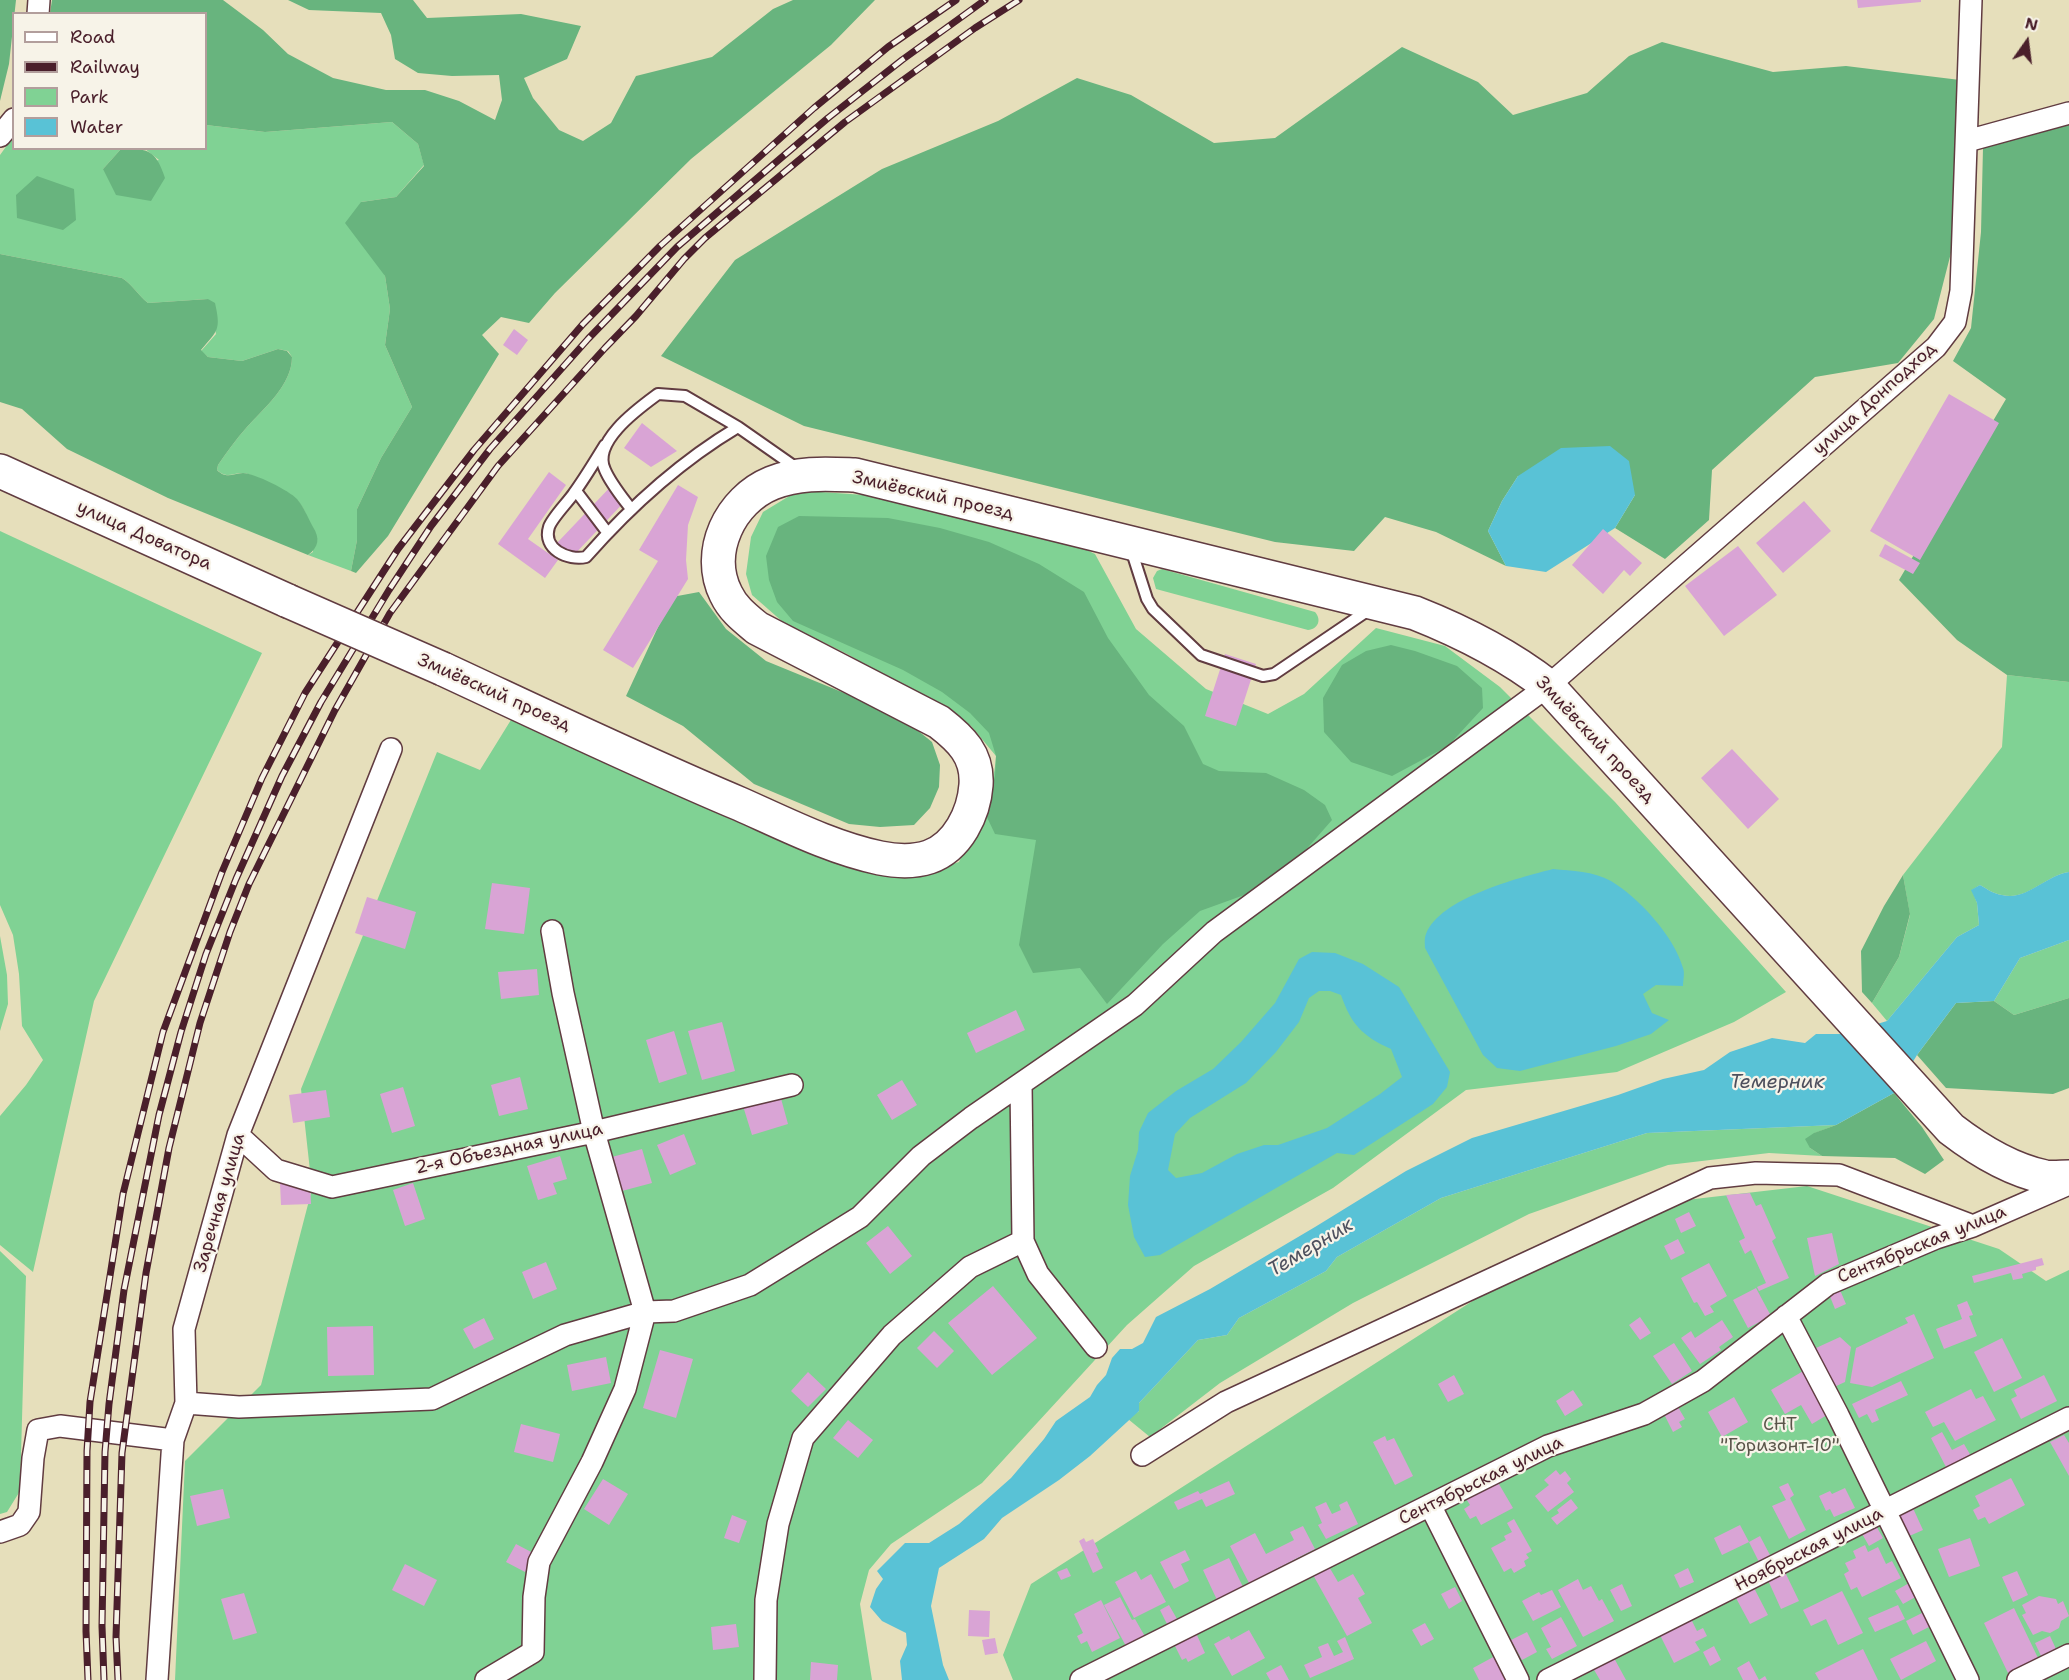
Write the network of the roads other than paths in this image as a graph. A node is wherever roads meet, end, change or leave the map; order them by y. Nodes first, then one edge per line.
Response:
1 (1971, 0) edge
2 (2069, 112) edge
3 (12, 121) edge
4 (0, 136) edge
5 (1967, 141) junction
6 (738, 427) junction
7 (605, 445) junction
8 (0, 471) edge
9 (804, 474) junction
10 (576, 491) junction
11 (631, 509) junction
12 (607, 532) junction
13 (1129, 543) junction
14 (288, 601) joint
15 (1379, 603) junction
16 (1548, 686) junction
17 (390, 749) dead end
18 (552, 931) dead end
19 (1021, 1084) junction
20 (792, 1085) dead end
21 (594, 1132) junction
22 (238, 1135) junction
23 (2069, 1176) edge
24 (2069, 1184) edge
25 (1973, 1226) junction
26 (1023, 1241) junction
27 (645, 1312) junction
28 (1786, 1316) junction
29 (1096, 1347) dead end
30 (186, 1403) junction
31 (2069, 1418) edge
32 (173, 1440) junction
33 (1142, 1455) dead end
34 (1430, 1504) junction
35 (1885, 1512) junction
36 (0, 1532) edge
37 (2069, 1654) edge
38 (157, 1680) edge
39 (486, 1680) edge
40 (765, 1680) edge
41 (1081, 1680) edge
42 (1518, 1680) edge
43 (1548, 1680) edge
44 (1968, 1680) edge
45 (2018, 1680) edge

1 - 5 street, улица Донподход
2 - 5 street
3 - 4 street
5 - 16 street, улица Донподход
6 - 7 lane
6 - 9 lane
6 - 11 lane
7 - 10 lane
7 - 11 lane
8 - 14 main road, улица Доватора
9 - 13 main road, Змиёвский проезд
9 - 14 main road, Змиёвский проезд, bridge
10 - 12 lane
10 - 12 lane
11 - 12 lane
13 - 15 main road, Змиёвский проезд
13 - 15 lane
15 - 16 main road, Змиёвский проезд
16 - 19 street, улица Донподход
16 - 23 main road, Змиёвский проезд
17 - 22 street, Заречная улица
18 - 21 street
19 - 26 street
19 - 27 street, улица Донподход
20 - 21 street, 2-я Объездная улица
21 - 22 street, 2-я Объездная улица
21 - 27 street
22 - 30 street, Заречная улица
24 - 25 street, Сентябрьская улица
25 - 28 street, Сентябрьская улица
25 - 33 street
26 - 29 street
26 - 40 street
27 - 30 street, улица Донподход
27 - 39 street
28 - 34 street, Сентябрьская улица
28 - 35 street
30 - 32 street, Заречная улица
31 - 35 street, Ноябрьская улица
32 - 36 street
32 - 38 street, Заречная улица
34 - 41 street, Сентябрьская улица
34 - 42 street
35 - 43 street, Ноябрьская улица
35 - 44 street
37 - 45 street

